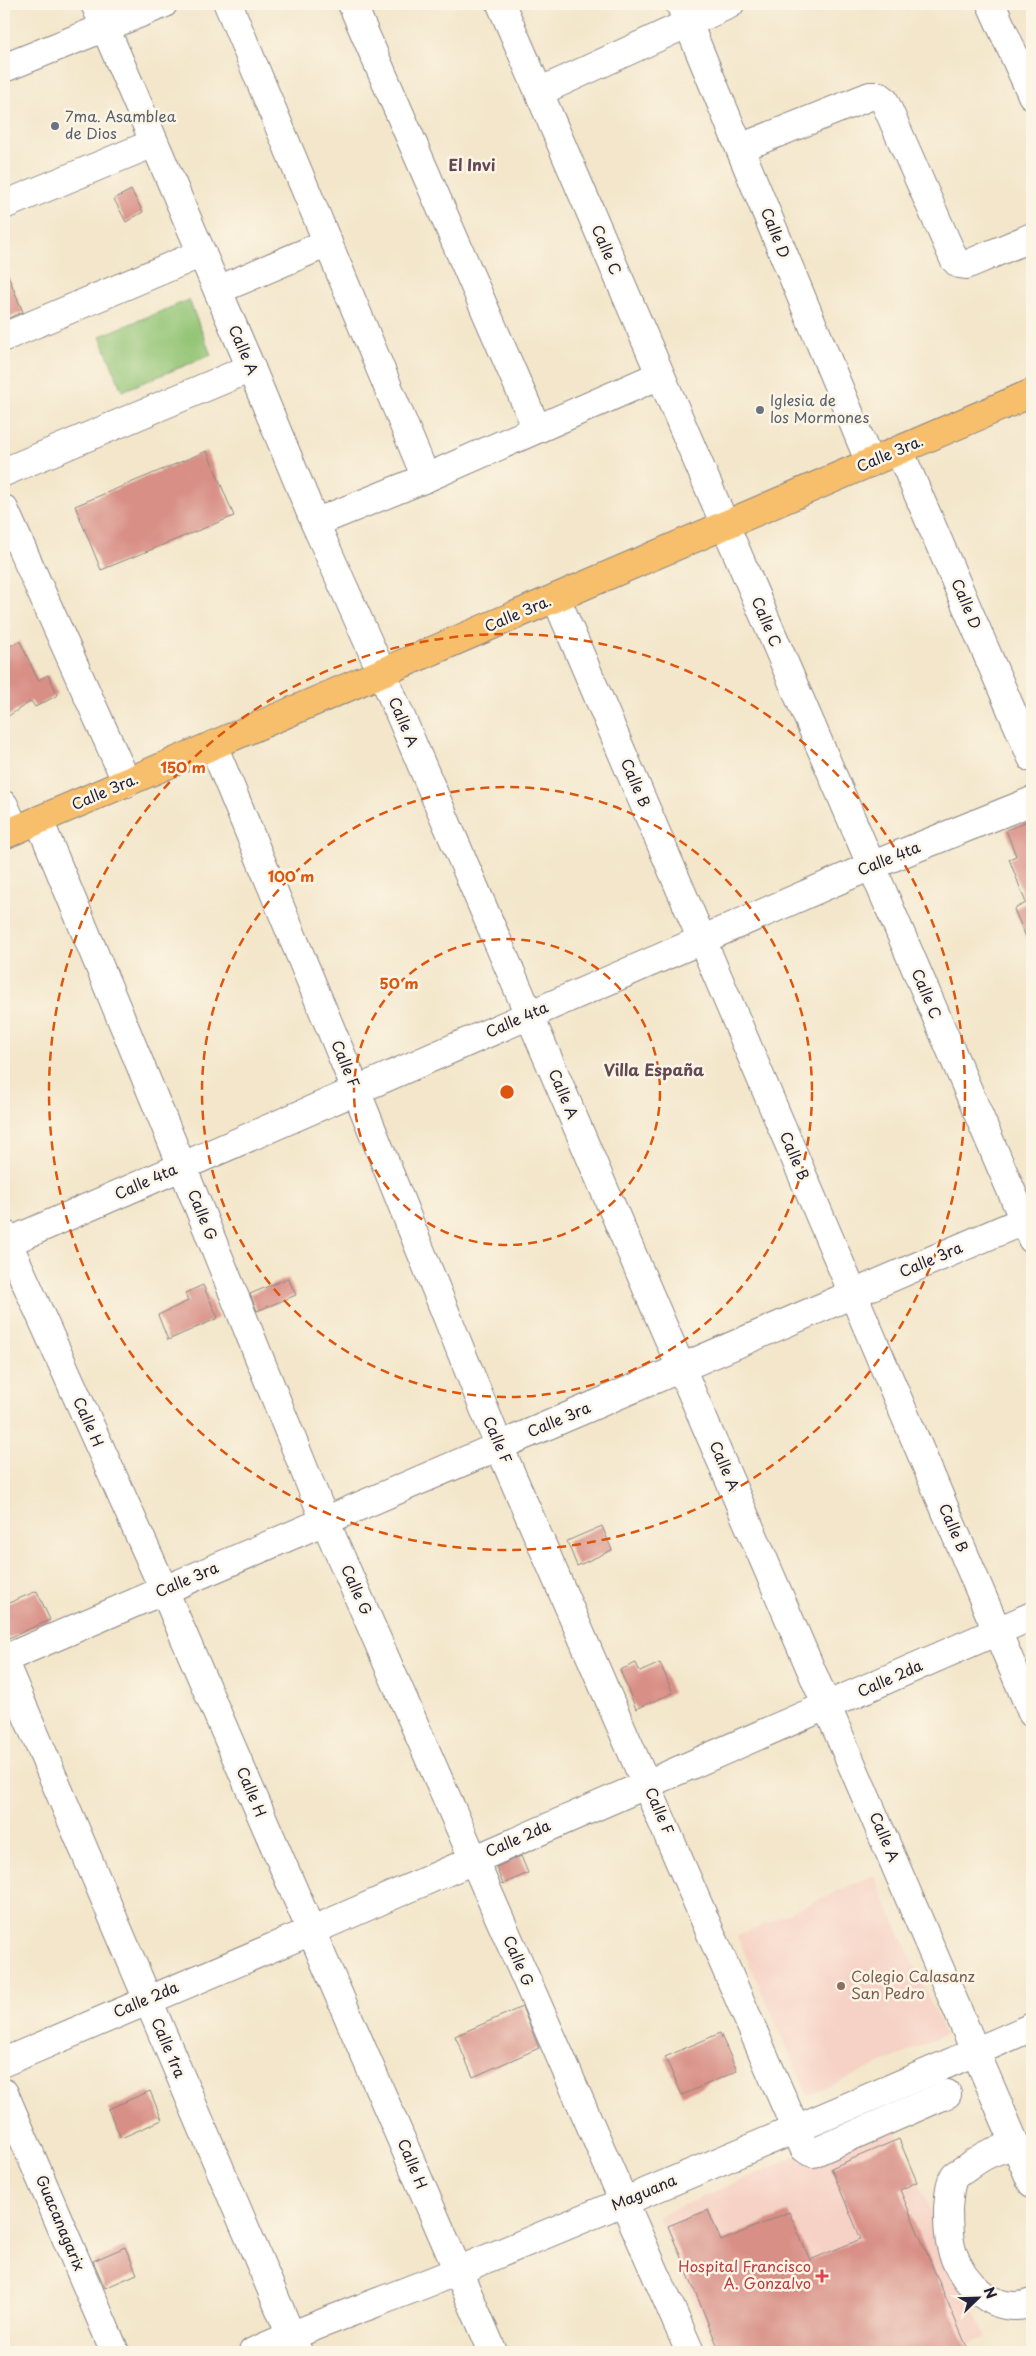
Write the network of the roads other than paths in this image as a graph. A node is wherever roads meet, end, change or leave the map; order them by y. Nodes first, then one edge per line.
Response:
1 (163, 4) edge
2 (228, 4) edge
3 (352, 4) edge
4 (501, 4) edge
5 (730, 4) edge
6 (991, 4) edge
7 (684, 13) edge
8 (100, 16) edge
9 (4, 68) edge
10 (539, 92) junction
11 (1032, 95) edge
12 (154, 143) junction
13 (740, 148) junction
14 (4, 205) edge
15 (1032, 237) edge
16 (328, 243) junction
17 (202, 254) junction
18 (218, 290) junction
19 (4, 337) edge
20 (251, 368) junction
21 (660, 375) junction
22 (1032, 393) edge
23 (537, 429) junction
24 (899, 450) junction
25 (870, 463) junction
26 (4, 472) edge
27 (426, 478) junction
28 (4, 509) edge
29 (315, 524) junction
30 (724, 526) junction
31 (10, 539) edge
32 (556, 598) junction
33 (382, 673) junction
34 (213, 745) junction
35 (1032, 758) edge
36 (127, 783) junction
37 (1032, 801) edge
38 (4, 805) edge
39 (19, 829) edge
40 (871, 866) junction
41 (702, 939) junction
42 (529, 1015) junction
43 (356, 1090) junction
44 (182, 1166) junction
45 (1029, 1225) edge
46 (5, 1240) edge
47 (853, 1294) junction
48 (682, 1368) junction
49 (499, 1446) junction
50 (325, 1521) junction
51 (164, 1590) junction
52 (1032, 1616) edge
53 (997, 1632) junction
54 (4, 1660) edge
55 (828, 1706) junction
56 (1032, 1713) edge
57 (647, 1783) junction
58 (474, 1858) junction
59 (311, 1931) junction
60 (148, 1999) junction
61 (1032, 2027) edge
62 (977, 2052) junction
63 (4, 2062) edge
64 (4, 2094) edge
65 (947, 2094) dead end
66 (796, 2128) junction
67 (1016, 2145) junction
68 (1032, 2183) edge
69 (622, 2203) junction
70 (458, 2271) junction
71 (1032, 2303) edge
72 (294, 2344) edge
73 (115, 2352) edge
74 (254, 2352) edge
75 (493, 2352) edge
76 (690, 2352) edge

1 - 8 street
2 - 16 street
3 - 23 street
4 - 10 street, Calle C
5 - 7 street
6 - 11 street
7 - 10 street
7 - 13 street, Calle D
8 - 9 street
8 - 12 street, Calle A
10 - 21 street, Calle C
12 - 14 street
12 - 17 street, Calle A
13 - 15 street
13 - 25 street, Calle D
16 - 18 street
16 - 27 street
17 - 18 street, Calle A
17 - 19 street
18 - 20 street, Calle A
20 - 26 street
20 - 29 street, Calle A
21 - 23 street
21 - 30 street, Calle C
22 - 24 main road, Calle 3ra.
23 - 27 street
24 - 25 main road, Calle 3ra.
24 - 35 street, Calle D
25 - 30 main road, Calle 3ra.
27 - 29 street
28 - 31 street
29 - 33 street, Calle A
30 - 32 main road, Calle 3ra.
30 - 40 street, Calle C
31 - 36 street
32 - 33 main road, Calle 3ra.
32 - 41 street, Calle B
33 - 34 main road, Calle 3ra.
33 - 42 street, Calle A
34 - 36 main road, Calle 3ra.
34 - 43 street, Calle F
36 - 39 main road, Calle 3ra.
37 - 40 street, Calle 4ta
38 - 39 street, Calle G
39 - 44 street, Calle G
40 - 41 street, Calle 4ta
40 - 45 street, Calle C
41 - 42 street, Calle 4ta
41 - 47 street, Calle B
42 - 43 street, Calle 4ta
42 - 48 street, Calle A
43 - 44 street, Calle 4ta
43 - 49 street, Calle F
44 - 46 street, Calle 4ta
44 - 50 street, Calle G
45 - 47 street, Calle 3ra
46 - 51 street, Calle H
47 - 48 street, Calle 3ra
47 - 53 street, Calle B
48 - 49 street, Calle 3ra
48 - 55 street, Calle A
49 - 50 street, Calle 3ra
49 - 57 street, Calle F
50 - 51 street, Calle 3ra
50 - 58 street, Calle G
51 - 54 street, Calle 3ra
51 - 59 street, Calle H
52 - 53 street, Calle 2da
53 - 55 street, Calle 2da
53 - 56 street, Calle B
54 - 60 street, Calle 1ra
55 - 57 street, Calle 2da
55 - 62 street, Calle A
57 - 58 street, Calle 2da
57 - 66 street, Calle F
58 - 59 street, Calle 2da
58 - 69 street, Calle G
59 - 60 street, Calle 2da
59 - 70 street, Calle H
60 - 63 street, Calle 2da
60 - 72 street, Calle 1ra
61 - 62 street, Maguana
62 - 66 street, Maguana
62 - 67 street, Calle A
64 - 73 street, Guacanagarix
65 - 66 street, Calle F
66 - 69 street, Maguana
67 - 68 street, Calle A
67 - 71 street
69 - 70 street, Maguana
69 - 76 street, Calle G
70 - 72 street, Maguana
70 - 75 street, Calle H
72 - 74 street, Maguana

